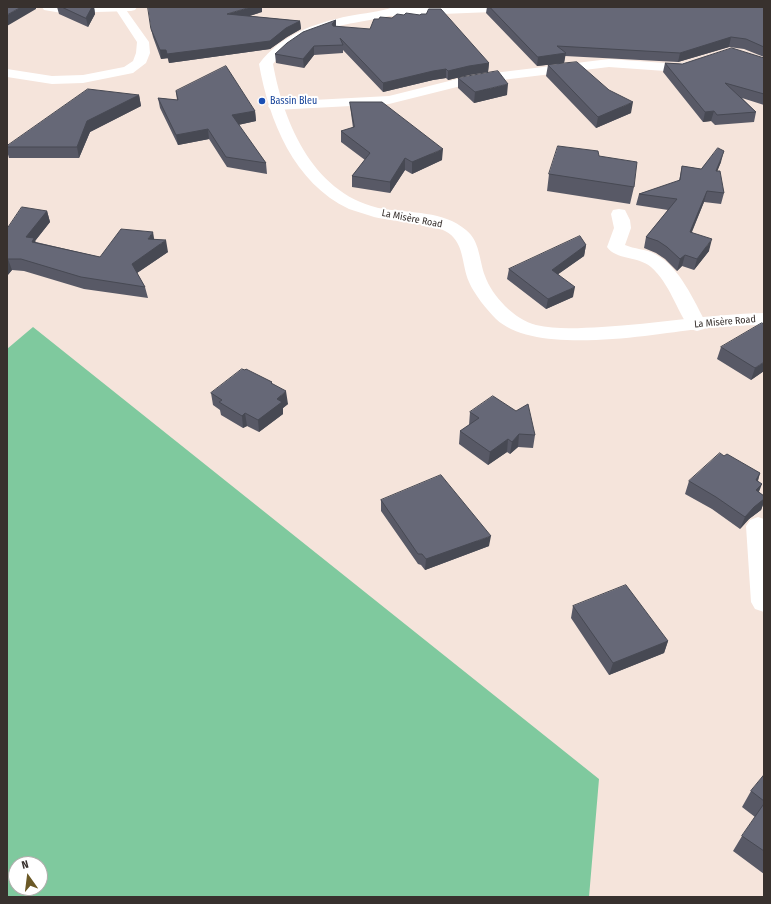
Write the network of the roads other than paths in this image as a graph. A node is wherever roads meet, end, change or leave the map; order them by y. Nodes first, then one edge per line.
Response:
1 (48, 7) edge
2 (125, 7) edge
3 (398, 10) edge
4 (531, 10) edge
5 (708, 59) edge
6 (7, 73) edge
7 (275, 106) junction
8 (619, 214) dead end
9 (764, 319) edge
10 (697, 325) junction
11 (758, 526) dead end
12 (764, 602) edge

1 - 2 street
2 - 6 street
3 - 4 street, La Misère Road
3 - 7 street, La Misère Road
5 - 7 street
7 - 10 street, La Misère Road
8 - 10 street
9 - 10 street, La Misère Road
11 - 12 street

